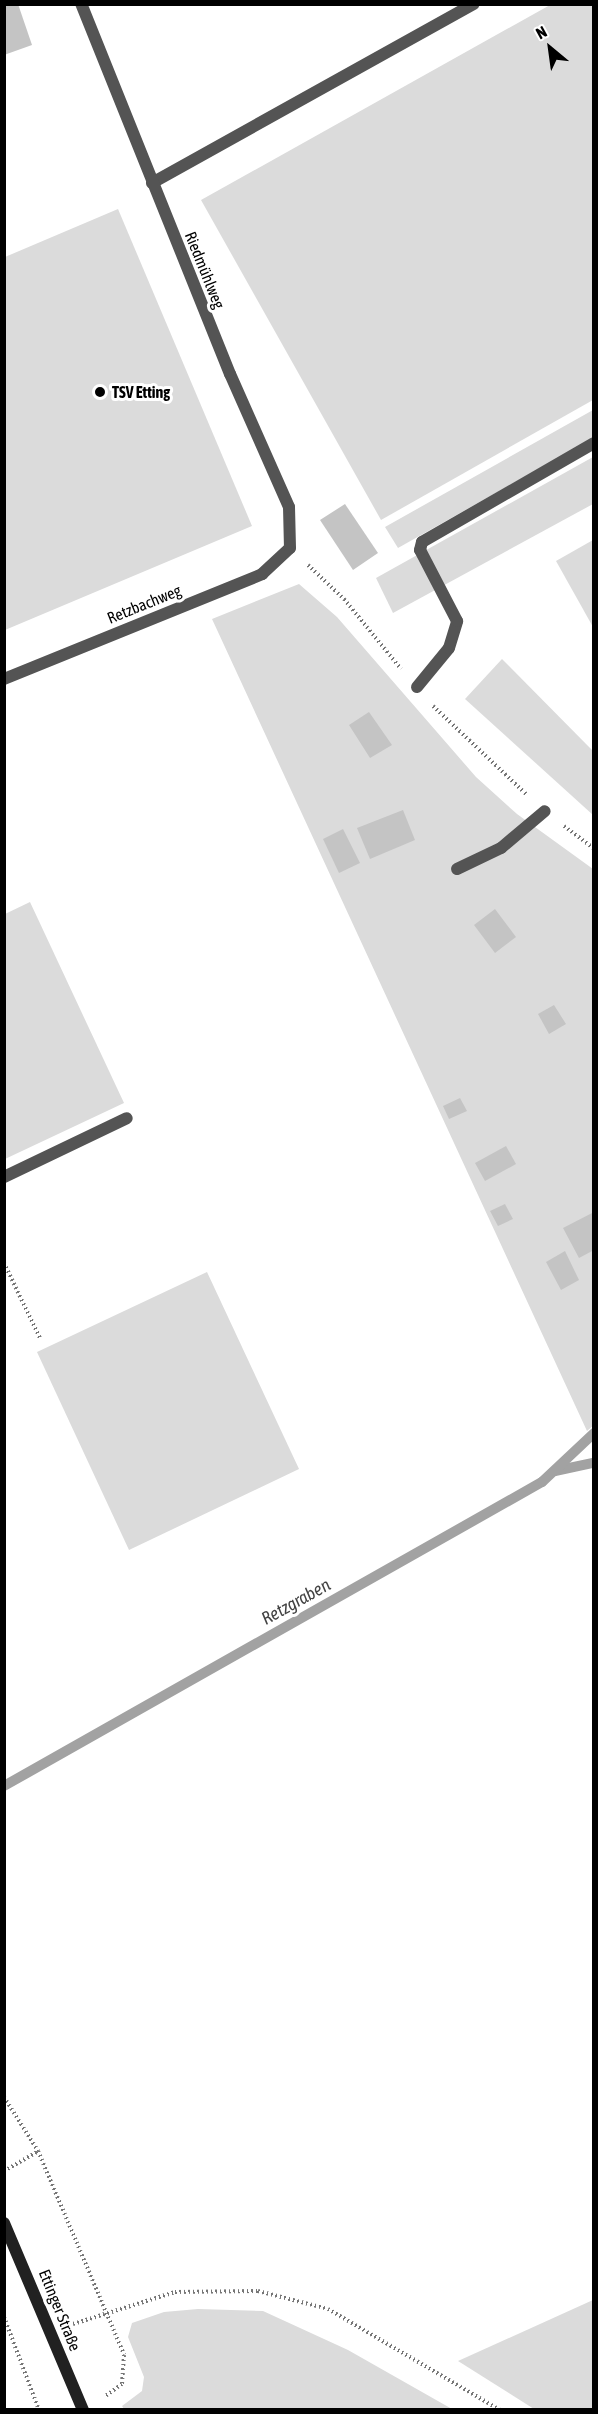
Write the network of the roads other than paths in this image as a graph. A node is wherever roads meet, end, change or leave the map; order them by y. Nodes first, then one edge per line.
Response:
1 (81, 4) edge
2 (474, 4) edge
3 (152, 183) junction
4 (594, 443) edge
5 (290, 548) joint
6 (4, 679) edge
7 (417, 687) dead end
8 (545, 811) road end
9 (457, 869) dead end
10 (127, 1118) dead end
11 (4, 1177) edge
12 (4, 2223) edge
13 (83, 2408) edge

1 - 3 street, Riedmühlweg
2 - 3 street
3 - 5 street, Riedmühlweg
4 - 7 street
5 - 6 street, Retzbachweg
8 - 9 street
10 - 11 street
12 - 13 street, Ettinger Straße

